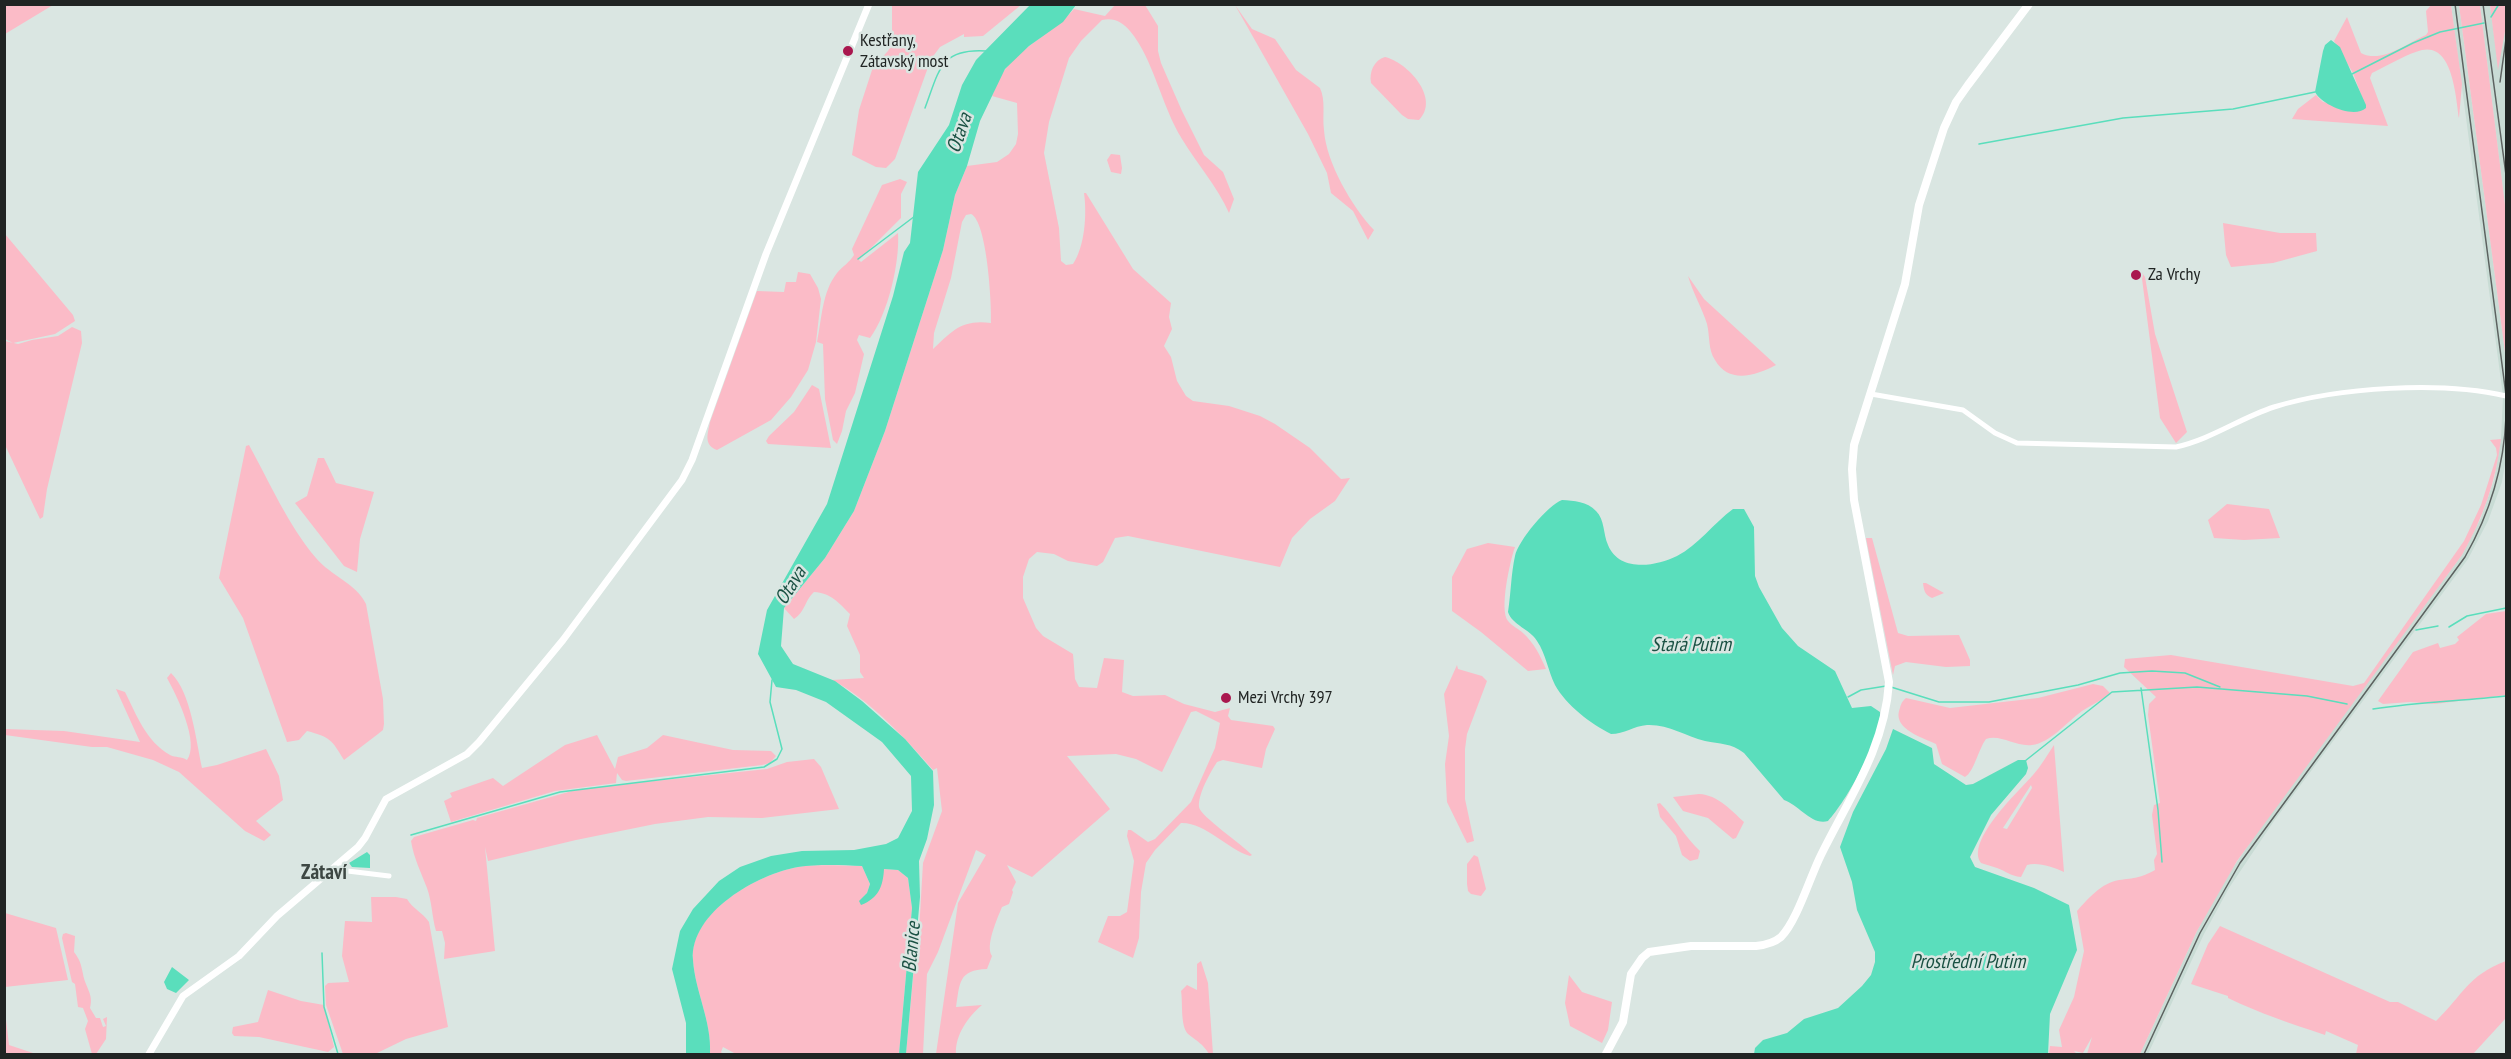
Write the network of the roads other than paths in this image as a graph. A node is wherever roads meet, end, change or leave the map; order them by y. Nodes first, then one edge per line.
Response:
1 (869, 4) edge
2 (2029, 4) edge
3 (1871, 393) junction
4 (2506, 396) edge
5 (332, 869) junction
6 (389, 876) dead end
7 (149, 1054) edge
8 (1606, 1054) edge

1 - 5 street
2 - 3 main road
3 - 4 street
3 - 8 main road
5 - 6 street
5 - 7 street

